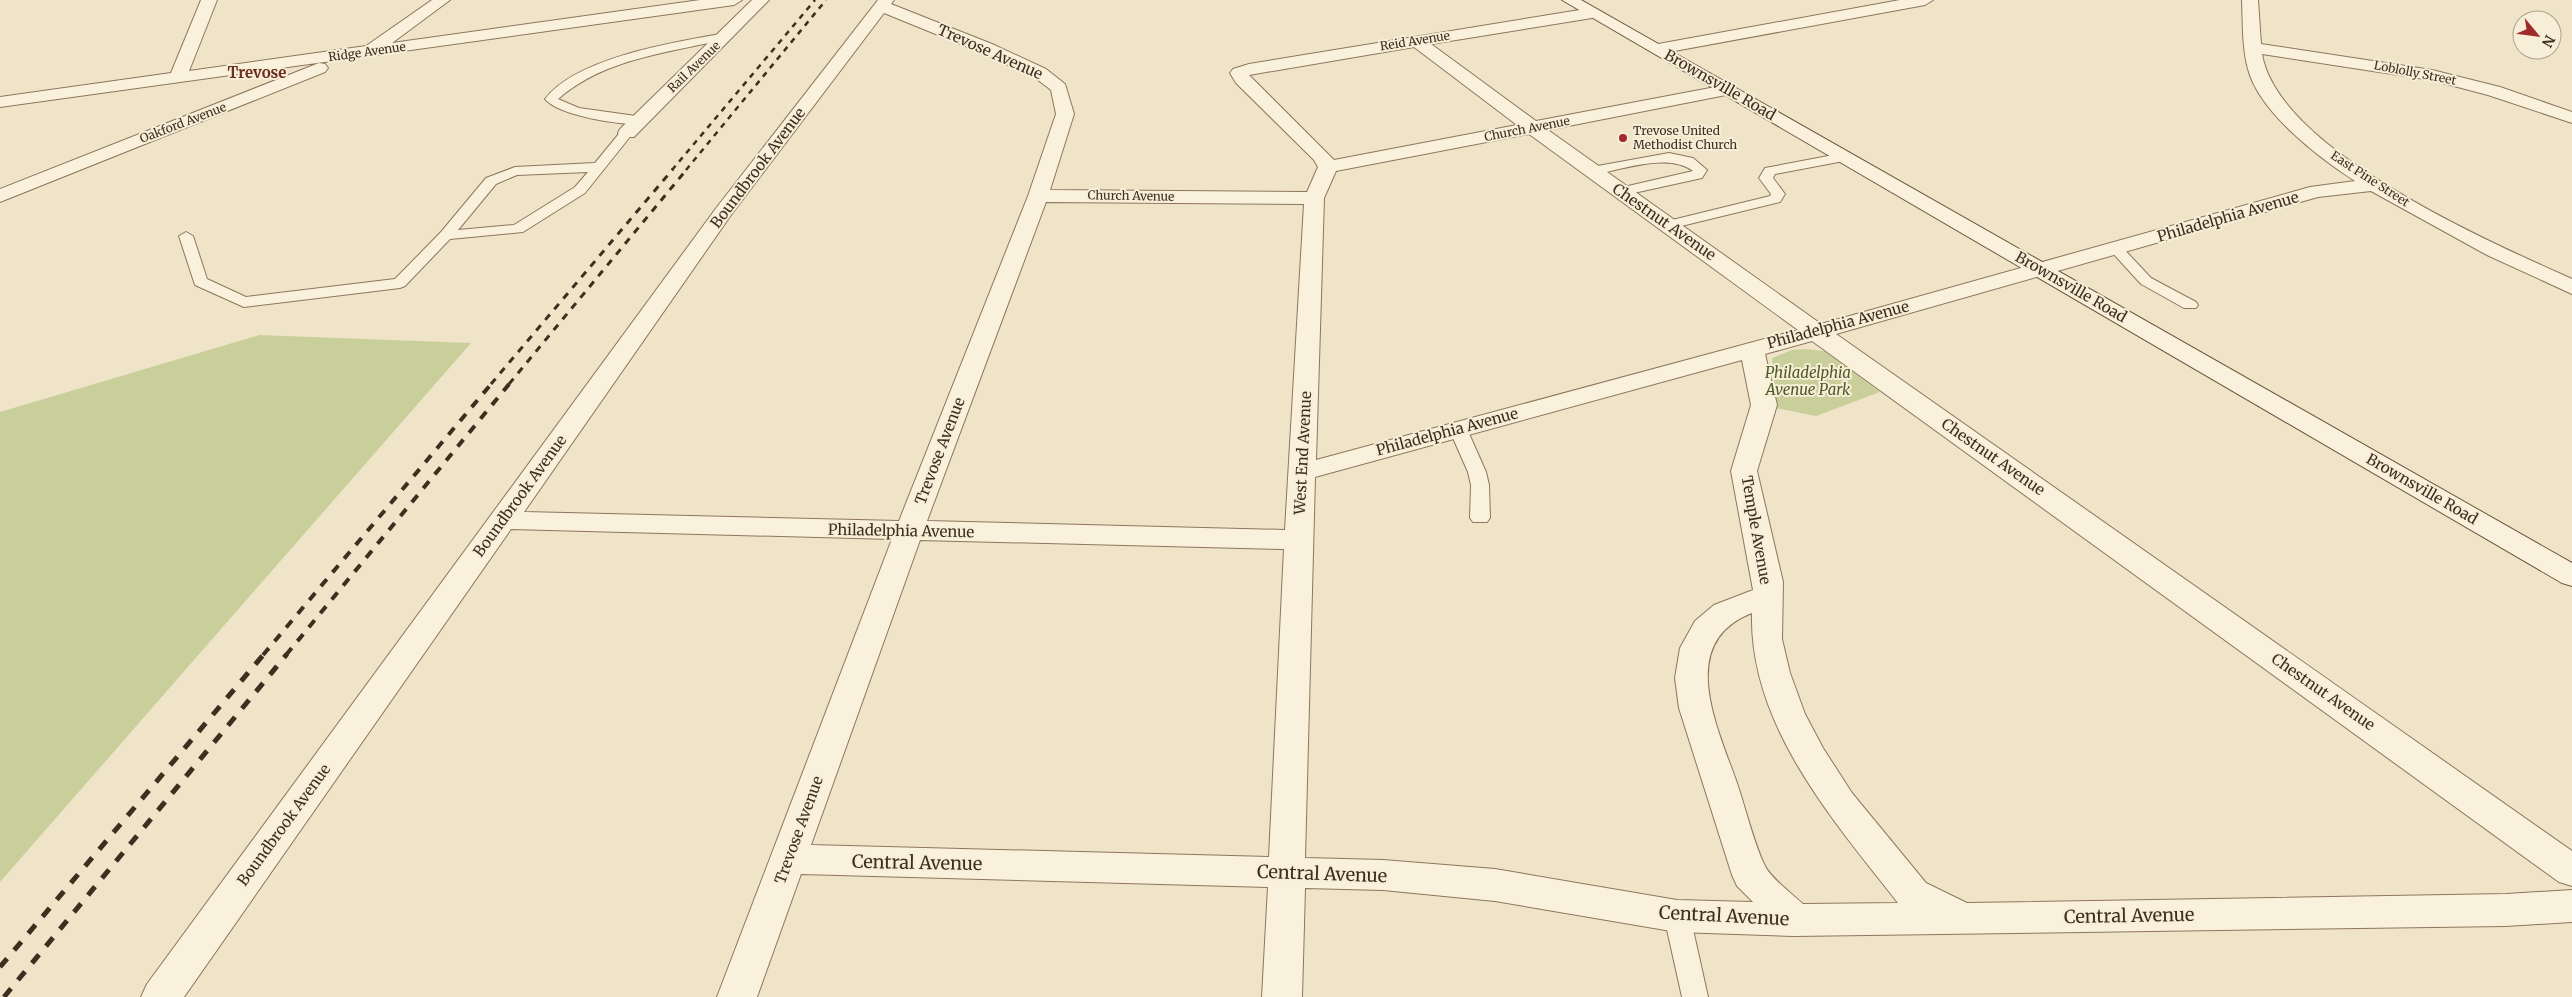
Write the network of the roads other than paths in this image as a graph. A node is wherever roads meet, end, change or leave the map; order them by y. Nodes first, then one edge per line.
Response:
1 (209, 0) edge
2 (442, 0) edge
3 (734, 0) edge
4 (761, 0) edge
5 (1570, 0) edge
6 (1856, 0) edge
7 (1925, 0) edge
8 (2250, 0) edge
9 (884, 3) edge
10 (1875, 9) junction
11 (1592, 13) junction
12 (726, 36) junction
13 (1416, 41) junction
14 (2254, 48) junction
15 (1658, 49) junction
16 (368, 52) junction
17 (178, 77) junction
18 (1726, 90) junction
19 (0, 102) edge
20 (2572, 118) edge
21 (640, 120) junction
22 (1536, 128) junction
23 (627, 133) joint
24 (1844, 157) junction
25 (599, 167) junction
26 (1328, 167) junction
27 (1592, 170) junction
28 (2375, 185) junction
29 (1620, 192) junction
30 (0, 196) edge
31 (1038, 196) junction
32 (1314, 198) junction
33 (1669, 225) junction
34 (186, 236) dead end
35 (446, 236) junction
36 (2116, 249) junction
37 (2039, 269) junction
38 (2572, 287) edge
39 (2190, 305) dead end
40 (1817, 332) junction
41 (1752, 348) junction
42 (1458, 429) junction
43 (1302, 472) junction
44 (1480, 518) dead end
45 (503, 520) junction
46 (909, 531) junction
47 (1299, 540) junction
48 (2572, 576) edge
49 (1767, 596) junction
50 (789, 860) junction
51 (1288, 872) junction
52 (2572, 872) edge
53 (2572, 906) edge
54 (1677, 916) junction
55 (1966, 919) junction
56 (1794, 920) junction
57 (160, 997) edge
58 (737, 997) edge
59 (1282, 997) edge
60 (1696, 997) edge

1 - 17 street
2 - 16 street
3 - 16 street, Ridge Avenue
4 - 12 street, Rail Avenue
5 - 11 street, Brownsville Road
6 - 10 street
7 - 10 street
8 - 14 street, East Pine Street
9 - 31 street, Trevose Avenue
9 - 45 street, Boundbrook Avenue
10 - 15 street
11 - 13 street, Reid Avenue
11 - 15 street, Brownsville Road
12 - 21 street, Rail Avenue
12 - 21 lane
13 - 22 street, Chestnut Avenue
13 - 26 street, Reid Avenue
14 - 20 street, Loblolly Street
14 - 28 street, East Pine Street
15 - 18 street, Brownsville Road
16 - 17 street, Ridge Avenue
16 - 30 street, Oakford Avenue
17 - 19 street, Ridge Avenue
18 - 22 street, Church Avenue
18 - 24 street, Brownsville Road
21 - 23 street, Rail Avenue
22 - 26 street, Church Avenue
22 - 27 street, Chestnut Avenue
23 - 25 lane
24 - 33 lane
24 - 37 street, Brownsville Road
25 - 35 lane
25 - 35 lane
26 - 32 street, West End Avenue
27 - 29 street, Chestnut Avenue
27 - 29 lane
28 - 36 street, Philadelphia Avenue
28 - 38 street, East Pine Street
29 - 33 street, Chestnut Avenue
31 - 32 street, Church Avenue
31 - 46 street, Trevose Avenue
32 - 43 street, West End Avenue
33 - 40 street, Chestnut Avenue
34 - 35 lane
36 - 37 street, Philadelphia Avenue
36 - 39 lane
37 - 40 street, Philadelphia Avenue
37 - 48 street, Brownsville Road
40 - 41 street, Philadelphia Avenue
40 - 52 street, Chestnut Avenue
41 - 42 street, Philadelphia Avenue
41 - 49 street, Temple Avenue
42 - 43 street, Philadelphia Avenue
42 - 44 lane
43 - 47 street, West End Avenue
45 - 46 street, Philadelphia Avenue
45 - 57 street, Boundbrook Avenue
46 - 47 street, Philadelphia Avenue
46 - 50 street, Trevose Avenue
47 - 51 street, West End Avenue
49 - 55 street, Temple Avenue
49 - 56 street
50 - 51 street, Central Avenue
50 - 58 street, Trevose Avenue
51 - 54 street, Central Avenue
51 - 59 street, West End Avenue
53 - 55 street, Central Avenue
54 - 56 street, Central Avenue
54 - 60 lane
55 - 56 street, Central Avenue

